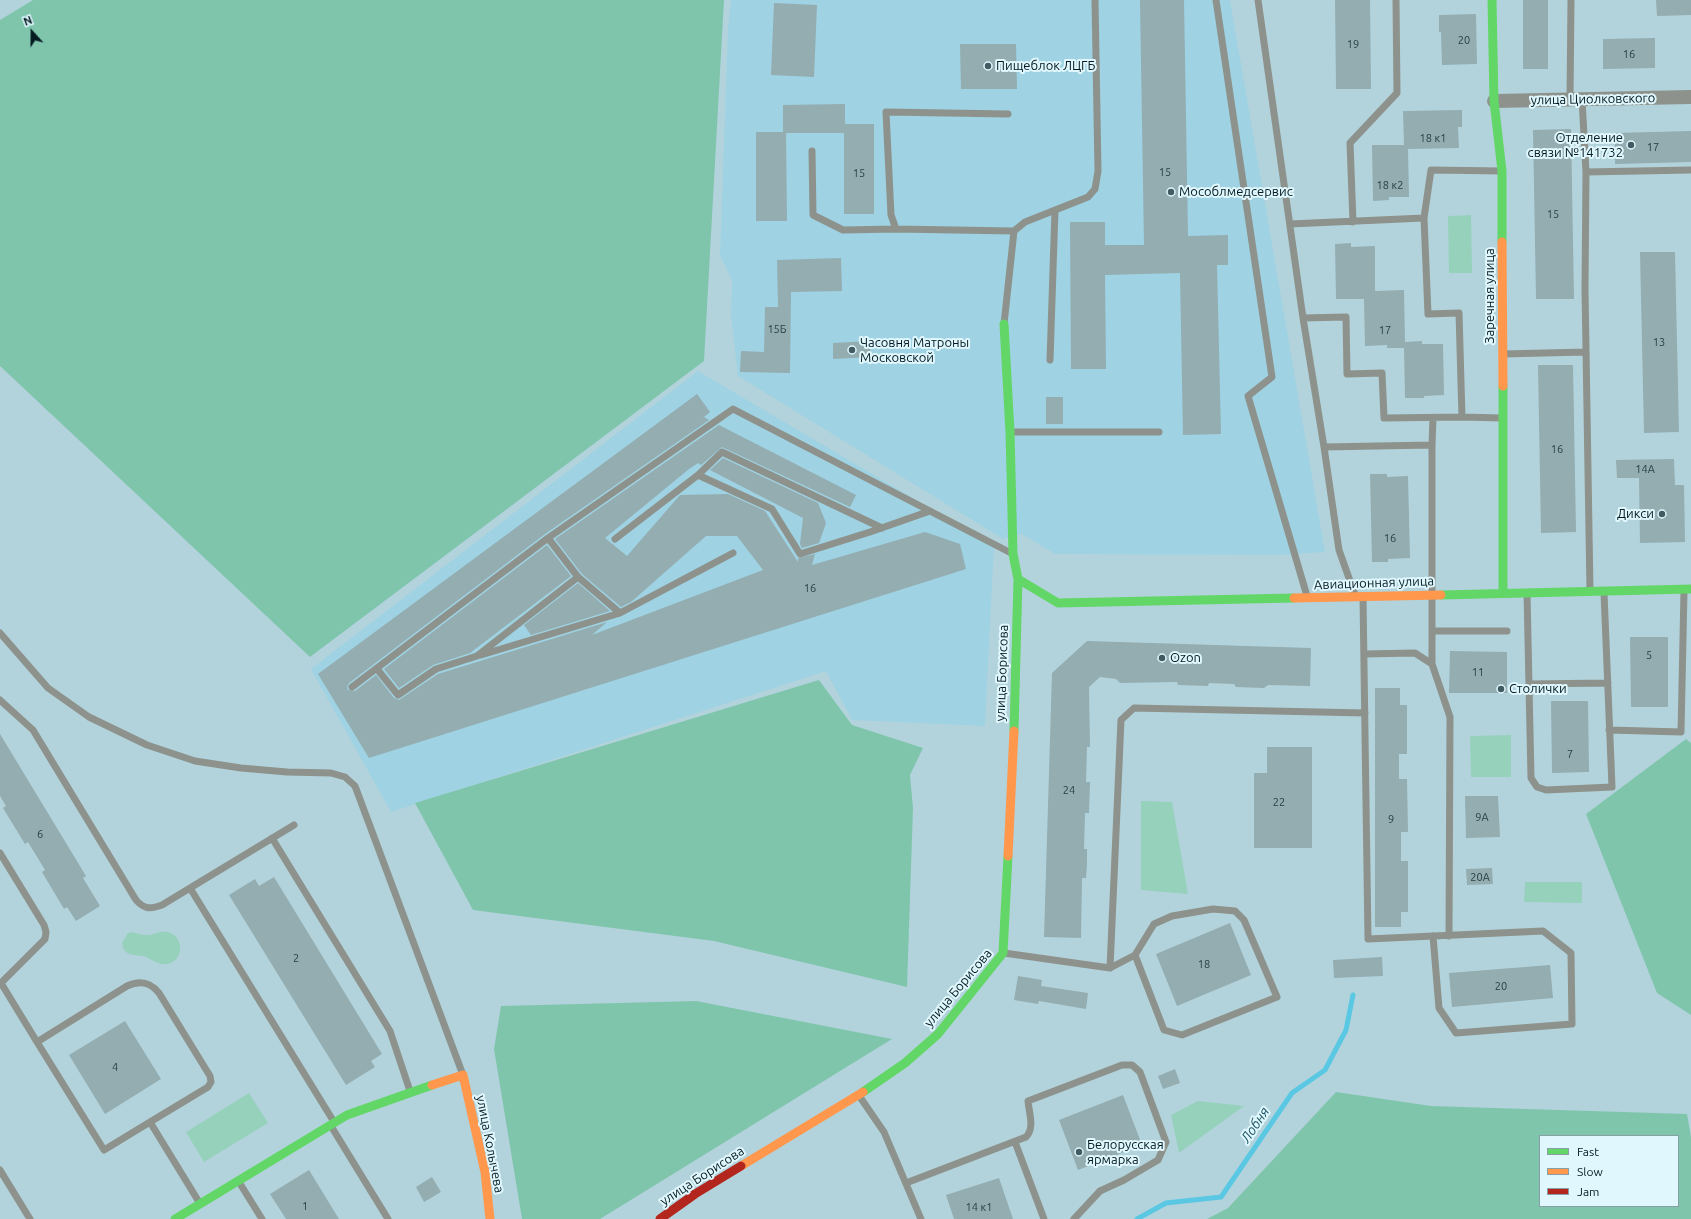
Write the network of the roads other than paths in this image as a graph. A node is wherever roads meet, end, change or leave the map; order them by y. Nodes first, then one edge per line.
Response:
1 (1095, 0) edge
2 (1216, 0) edge
3 (1258, 0) edge
4 (1396, 0) edge
5 (1492, 0) edge
6 (1572, 0) edge
7 (1691, 98) edge
8 (1576, 99) junction
9 (1494, 101) junction
10 (1008, 114) dead end
11 (812, 151) dead end
12 (1691, 170) edge
13 (1502, 171) junction
14 (1586, 172) junction
15 (1055, 210) junction
16 (1424, 218) junction
17 (1353, 222) junction
18 (1290, 224) junction
19 (896, 229) junction
20 (1014, 231) junction
21 (1304, 318) junction
22 (1004, 324) joint
23 (1586, 352) junction
24 (1503, 354) junction
25 (1050, 360) dead end
26 (1462, 417) junction
27 (1432, 418) junction
28 (1503, 418) junction
29 (1010, 432) junction
30 (1159, 432) dead end
31 (1432, 445) junction
32 (1324, 447) junction
33 (698, 475) junction
34 (930, 511) junction
35 (882, 528) junction
36 (548, 538) junction
37 (615, 539) dead end
38 (733, 553) dead end
39 (1013, 554) junction
40 (578, 577) junction
41 (1018, 579) junction
42 (1687, 589) edge
43 (1590, 591) junction
44 (1604, 591) junction
45 (1503, 592) junction
46 (1527, 592) junction
47 (1433, 594) junction
48 (1359, 597) junction
49 (1307, 598) junction
50 (620, 613) junction
51 (1432, 631) junction
52 (1508, 631) dead end
53 (0, 633) edge
54 (1364, 654) junction
55 (477, 656) junction
56 (1432, 664) junction
57 (376, 669) junction
58 (1608, 683) junction
59 (1529, 684) junction
60 (352, 687) dead end
61 (0, 700) edge
62 (1365, 713) junction
63 (1609, 730) junction
64 (294, 825) dead end
65 (272, 838) junction
66 (0, 853) edge
67 (190, 888) junction
68 (1433, 936) junction
69 (1449, 936) junction
70 (1003, 953) junction
71 (1135, 955) junction
72 (1110, 968) junction
73 (0, 983) edge
74 (37, 1042) junction
75 (463, 1075) junction
76 (410, 1092) junction
77 (859, 1095) junction
78 (150, 1122) junction
79 (332, 1123) junction
80 (1015, 1142) junction
81 (0, 1170) edge
82 (238, 1180) junction
83 (906, 1183) junction
84 (200, 1204) junction
85 (30, 1219) edge
86 (175, 1219) edge
87 (262, 1219) edge
88 (388, 1219) edge
89 (490, 1219) edge
90 (660, 1219) edge
91 (921, 1219) edge
92 (1044, 1219) edge
93 (1074, 1219) edge

1 - 15 lane
2 - 49 lane
3 - 18 lane
4 - 17 lane
5 - 9 street, Заречная улица
6 - 8 lane
7 - 8 street, улица Циолковского
8 - 9 street, улица Циолковского
8 - 14 lane
9 - 13 street, Заречная улица
10 - 19 lane
11 - 19 lane
12 - 14 lane
13 - 16 lane
13 - 24 street, Заречная улица
14 - 23 lane
15 - 20 lane
15 - 25 lane
16 - 17 lane
16 - 26 lane
17 - 18 lane
18 - 21 lane
19 - 20 lane
20 - 22 lane
21 - 27 lane
21 - 32 lane
22 - 29 street, улица Борисова
23 - 24 lane
23 - 43 lane
24 - 28 street, Заречная улица
26 - 27 lane
26 - 28 lane
27 - 31 lane
28 - 45 street, Заречная улица
29 - 30 lane
29 - 39 street, улица Борисова
31 - 32 lane
31 - 47 lane
32 - 48 lane
33 - 35 lane
33 - 35 lane
33 - 37 lane
34 - 35 lane
34 - 36 lane
34 - 39 lane
36 - 40 lane
36 - 57 lane
38 - 50 lane
39 - 41 street, улица Борисова
40 - 50 lane
40 - 55 lane
41 - 49 street, Авиационная улица
41 - 70 street, улица Борисова
42 - 44 street, Авиационная улица
42 - 63 lane
43 - 44 street, Авиационная улица
43 - 46 street, Авиационная улица
44 - 58 lane
45 - 46 street, Авиационная улица
45 - 47 street, Авиационная улица
46 - 59 lane
47 - 48 street, Авиационная улица
47 - 51 lane
48 - 49 street, Авиационная улица
48 - 54 lane
50 - 55 lane
51 - 52 lane
51 - 56 lane
53 - 75 lane
54 - 56 lane
54 - 62 lane
55 - 57 lane
56 - 69 lane
57 - 60 lane
58 - 59 lane
58 - 63 lane
59 - 63 lane
61 - 67 lane
62 - 68 lane
62 - 72 lane
64 - 65 lane
65 - 67 lane
65 - 76 lane
66 - 73 lane
67 - 79 lane
68 - 69 lane
68 - 69 lane
70 - 72 lane
70 - 77 street, улица Борисова
71 - 71 lane
71 - 72 lane
73 - 74 lane
74 - 78 lane
74 - 78 lane
75 - 76 street
75 - 89 street, улица Колычева
76 - 79 street
77 - 83 lane
77 - 90 street, улица Борисова
78 - 84 lane
79 - 82 street
79 - 88 lane
80 - 83 lane
80 - 92 lane
80 - 93 lane
81 - 85 lane
82 - 84 street
82 - 87 lane
83 - 91 lane
84 - 86 street

